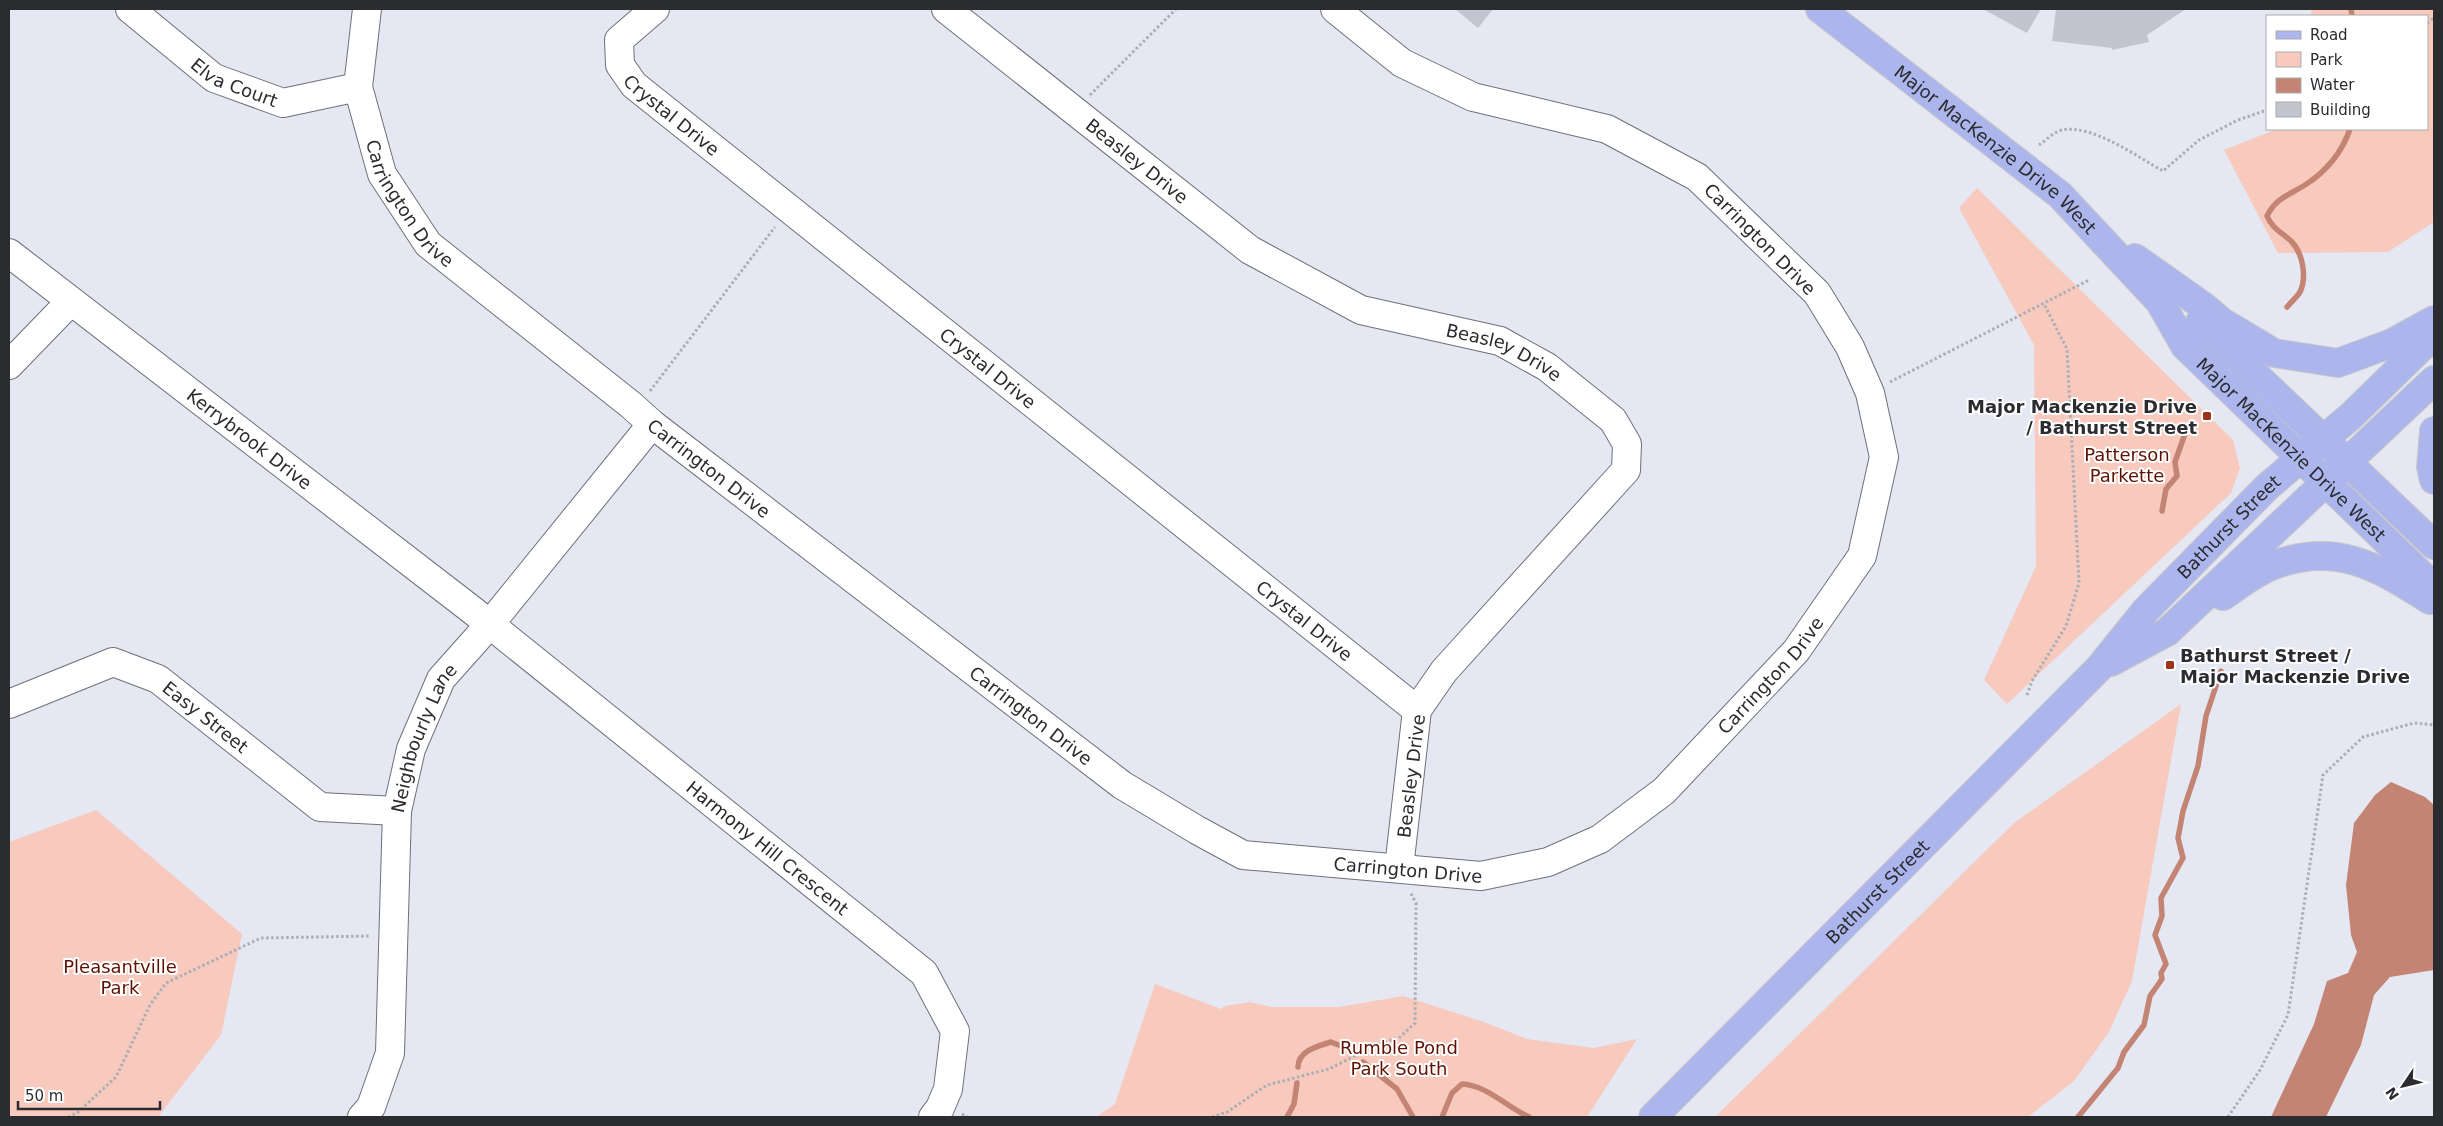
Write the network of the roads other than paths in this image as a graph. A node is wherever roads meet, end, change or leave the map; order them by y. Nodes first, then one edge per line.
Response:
1 (130, 9) edge
2 (367, 9) edge
3 (655, 9) edge
4 (946, 9) edge
5 (1335, 9) edge
6 (1820, 9) edge
7 (358, 87) junction
8 (2096, 233) junction
9 (9, 253) edge
10 (70, 302) junction
11 (2160, 302) junction
12 (2434, 320) edge
13 (2434, 335) edge
14 (9, 365) edge
15 (2434, 380) edge
16 (644, 416) junction
17 (2434, 431) edge
18 (2323, 440) junction
19 (2301, 458) junction
20 (2347, 462) junction
21 (2434, 480) edge
22 (2326, 482) junction
23 (2434, 545) edge
24 (2434, 587) edge
25 (2434, 602) edge
26 (490, 624) junction
27 (2167, 632) junction
28 (2100, 667) junction
29 (9, 704) edge
30 (1417, 710) junction
31 (397, 811) junction
32 (1399, 868) junction
33 (362, 1117) edge
34 (933, 1117) edge
35 (1653, 1117) edge

1 - 7 street, Elva Court
2 - 7 street, Carrington Drive
3 - 30 street, Crystal Drive
4 - 30 street, Beasley Drive
5 - 32 street, Carrington Drive
6 - 8 main road, Major MacKenzie Drive West
7 - 16 street, Carrington Drive
8 - 11 main road, Major MacKenzie Drive West
8 - 12 main road
9 - 10 street, Kerrybrook Drive
10 - 14 street
10 - 26 street, Kerrybrook Drive
11 - 18 main road, Major MacKenzie Drive West
11 - 19 main road, Major MacKenzie Drive West
13 - 18 main road, Bathurst Street
15 - 20 main road, Bathurst Street
16 - 26 street, Neighbourly Lane
16 - 32 street, Carrington Drive
17 - 21 main road
18 - 19 main road, Bathurst Street
18 - 20 main road, Major MacKenzie Drive West
19 - 22 main road, Major MacKenzie Drive West
19 - 28 main road, Bathurst Street
20 - 22 main road, Bathurst Street
20 - 23 main road, Major MacKenzie Drive West
22 - 24 main road, Major MacKenzie Drive West
22 - 27 main road, Bathurst Street
25 - 27 main road
26 - 31 street, Neighbourly Lane
26 - 34 street, Harmony Hill Crescent
27 - 28 main road, Bathurst Street
28 - 35 main road, Bathurst Street
29 - 31 street, Easy Street
30 - 32 street, Beasley Drive
31 - 33 street, Neighbourly Lane

